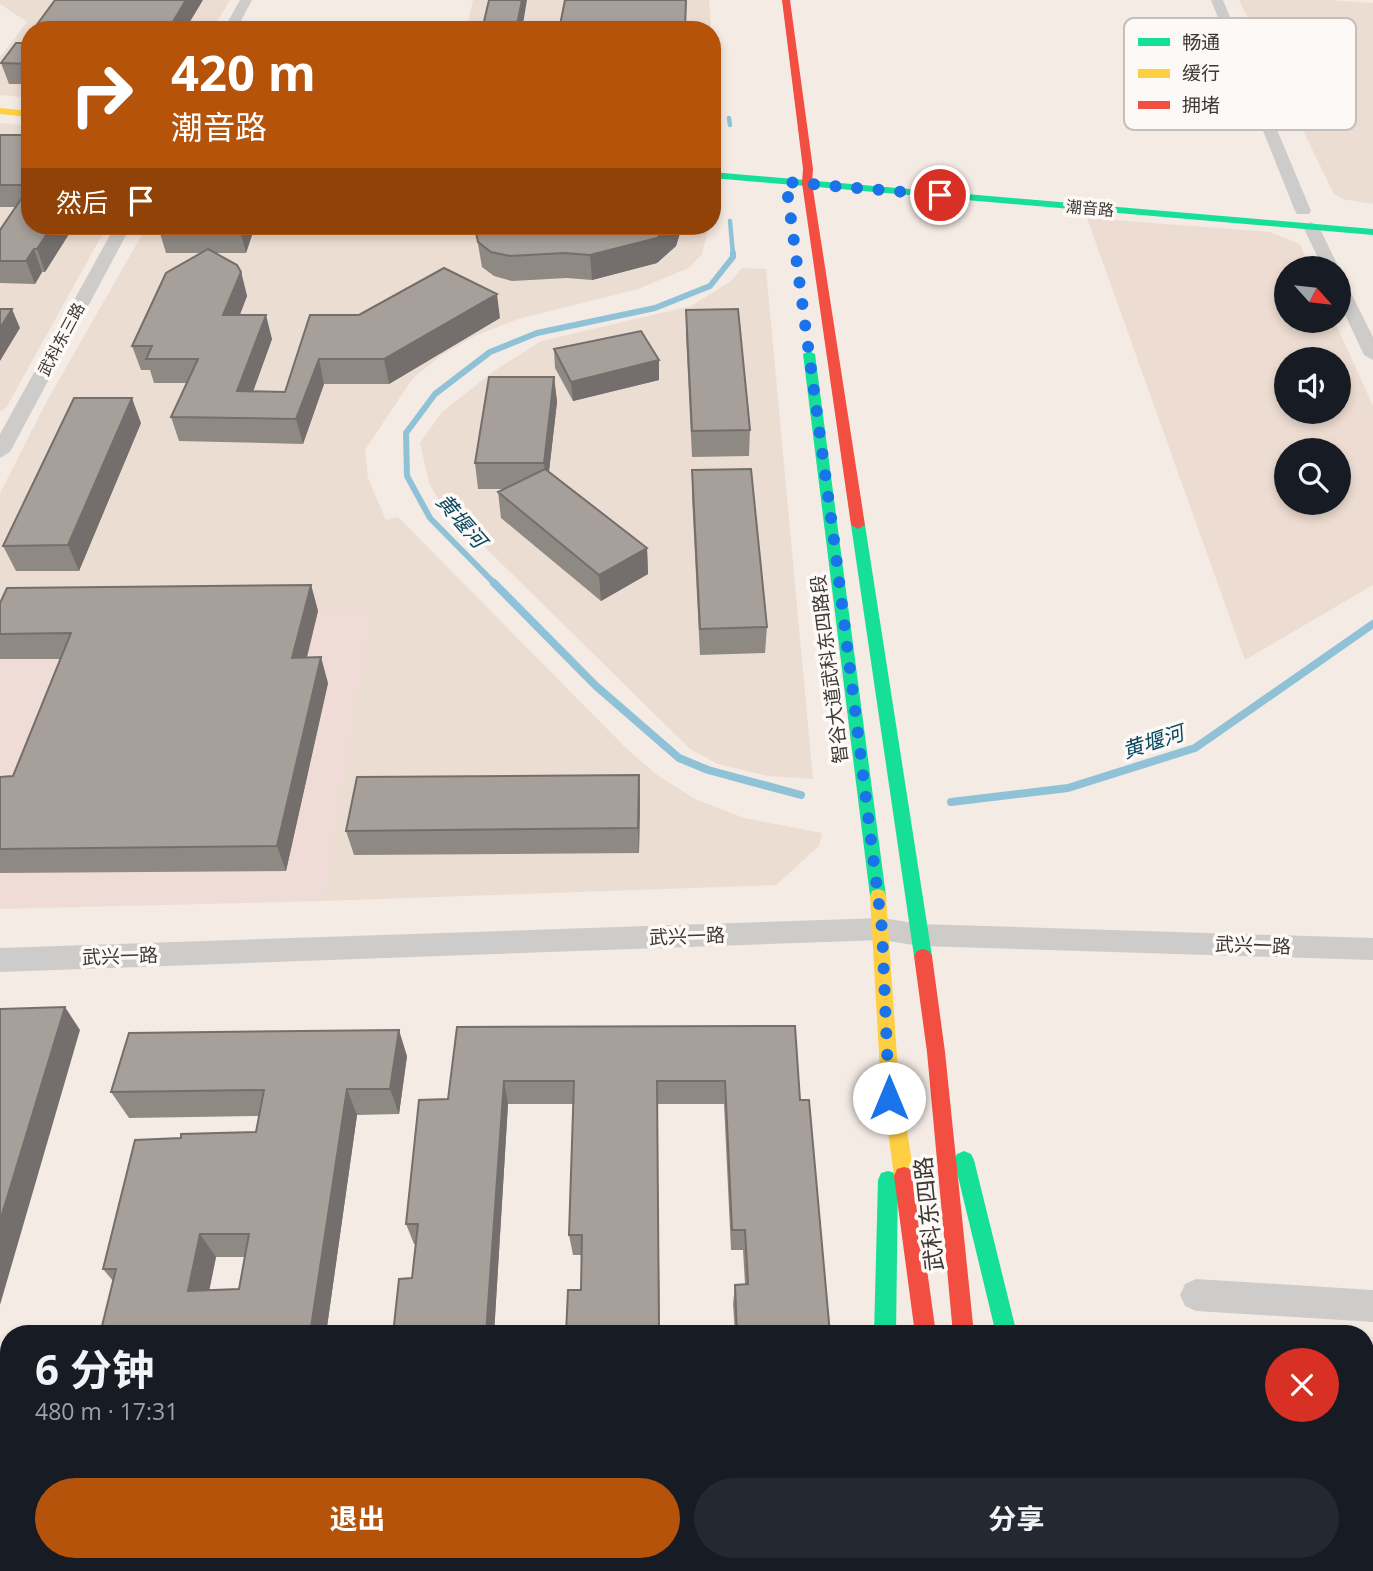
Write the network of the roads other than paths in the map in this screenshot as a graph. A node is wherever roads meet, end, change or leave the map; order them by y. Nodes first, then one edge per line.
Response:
1 (246, 0) edge
2 (786, 0) edge
3 (1217, 0) edge
4 (1224, 18) edge
5 (234, 21) edge
6 (0, 101) edge
7 (21, 103) edge
8 (0, 111) edge
9 (21, 113) edge
10 (1270, 130) edge
11 (721, 164) edge
12 (808, 176) junction
13 (721, 177) edge
14 (786, 182) junction
15 (1303, 211) junction
16 (1373, 217) edge
17 (1311, 227) junction
18 (1373, 232) edge
19 (117, 235) edge
20 (1325, 256) edge
21 (1351, 310) edge
22 (806, 334) dead end
23 (1373, 355) edge
24 (1, 450) edge
25 (882, 929) junction
26 (920, 935) junction
27 (1373, 949) edge
28 (0, 960) edge
29 (936, 1052) junction
30 (889, 1072) junction
31 (1196, 1295) dead end
32 (1373, 1306) edge
33 (886, 1325) edge
34 (925, 1325) edge
35 (963, 1325) edge
36 (1005, 1325) edge

1 - 5 street
2 - 12 main road
3 - 4 street
6 - 7 main road
8 - 9 main road
10 - 15 street
11 - 14 main road
12 - 14 main road
12 - 15 main road, 潮音路
12 - 17 main road, 潮音路
12 - 26 main road
13 - 14 main road
15 - 16 main road, 潮音路
17 - 18 main road, 潮音路
17 - 20 street
19 - 24 street, 武科东三路
21 - 23 street
22 - 25 main road, 智谷大道武科东四路段
25 - 26 street, 武兴一路
25 - 28 street, 武兴一路
25 - 30 main road, 智谷大道武科东四路段
26 - 27 street, 武兴一路
26 - 29 main road, 武科东四路
29 - 35 main road, 武科东四路
29 - 36 main road
30 - 33 main road
30 - 34 main road, 智谷大道武科东四路段
31 - 32 street

